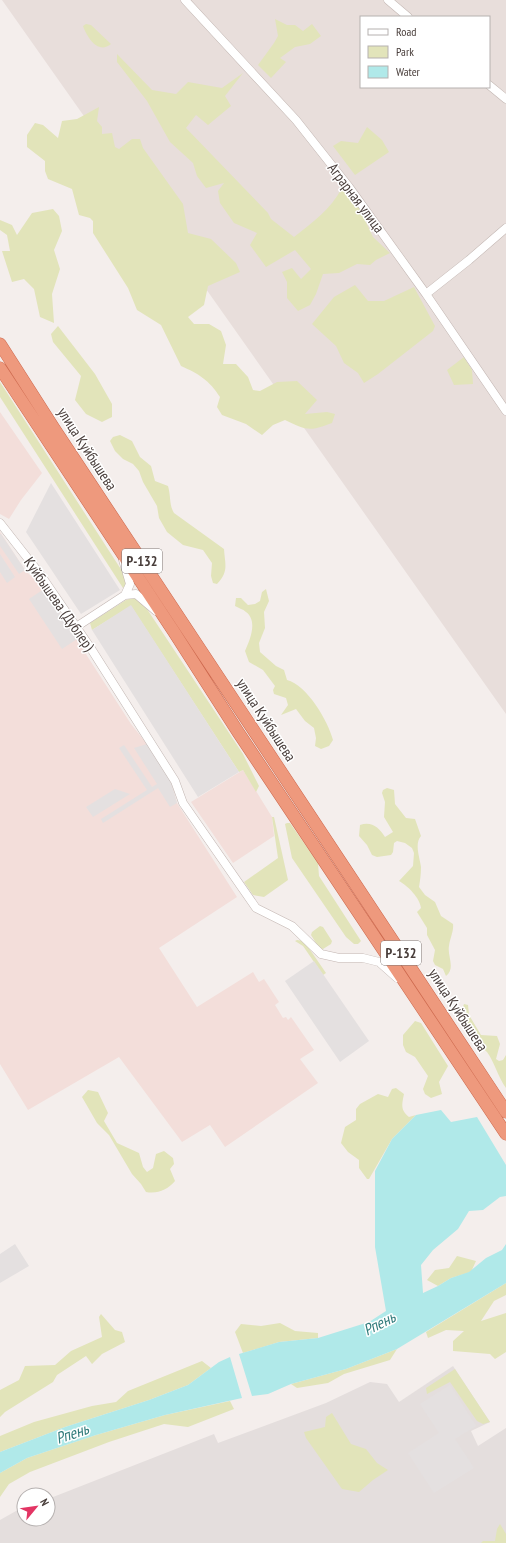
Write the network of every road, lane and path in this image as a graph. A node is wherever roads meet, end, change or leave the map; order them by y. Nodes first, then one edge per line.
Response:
1 (185, 0) edge
2 (388, 0) edge
3 (407, 16) edge
4 (490, 86) edge
5 (506, 99) edge
6 (506, 228) edge
7 (426, 294) junction
8 (0, 344) edge
9 (0, 368) edge
10 (506, 411) edge
11 (0, 523) edge
12 (114, 541) junction
13 (125, 595) junction
14 (76, 627) junction
15 (174, 632) junction
16 (418, 1003) junction
17 (506, 1112) edge
18 (506, 1134) edge

1 - 7 street, Аграрная улица
2 - 3 street
4 - 5 street
6 - 7 street
7 - 10 street, Аграрная улица
8 - 17 highway, улица Куйбышева / Р-132
9 - 12 highway, улица Куйбышева / Р-132
11 - 14 street, Куйбышева (Дублер)
12 - 13 street
12 - 15 highway, улица Куйбышева / Р-132
13 - 14 street
13 - 15 street
14 - 16 street, Куйбышева (Дублер)
15 - 16 highway, улица Куйбышева / Р-132
16 - 18 highway, улица Куйбышева / Р-132

